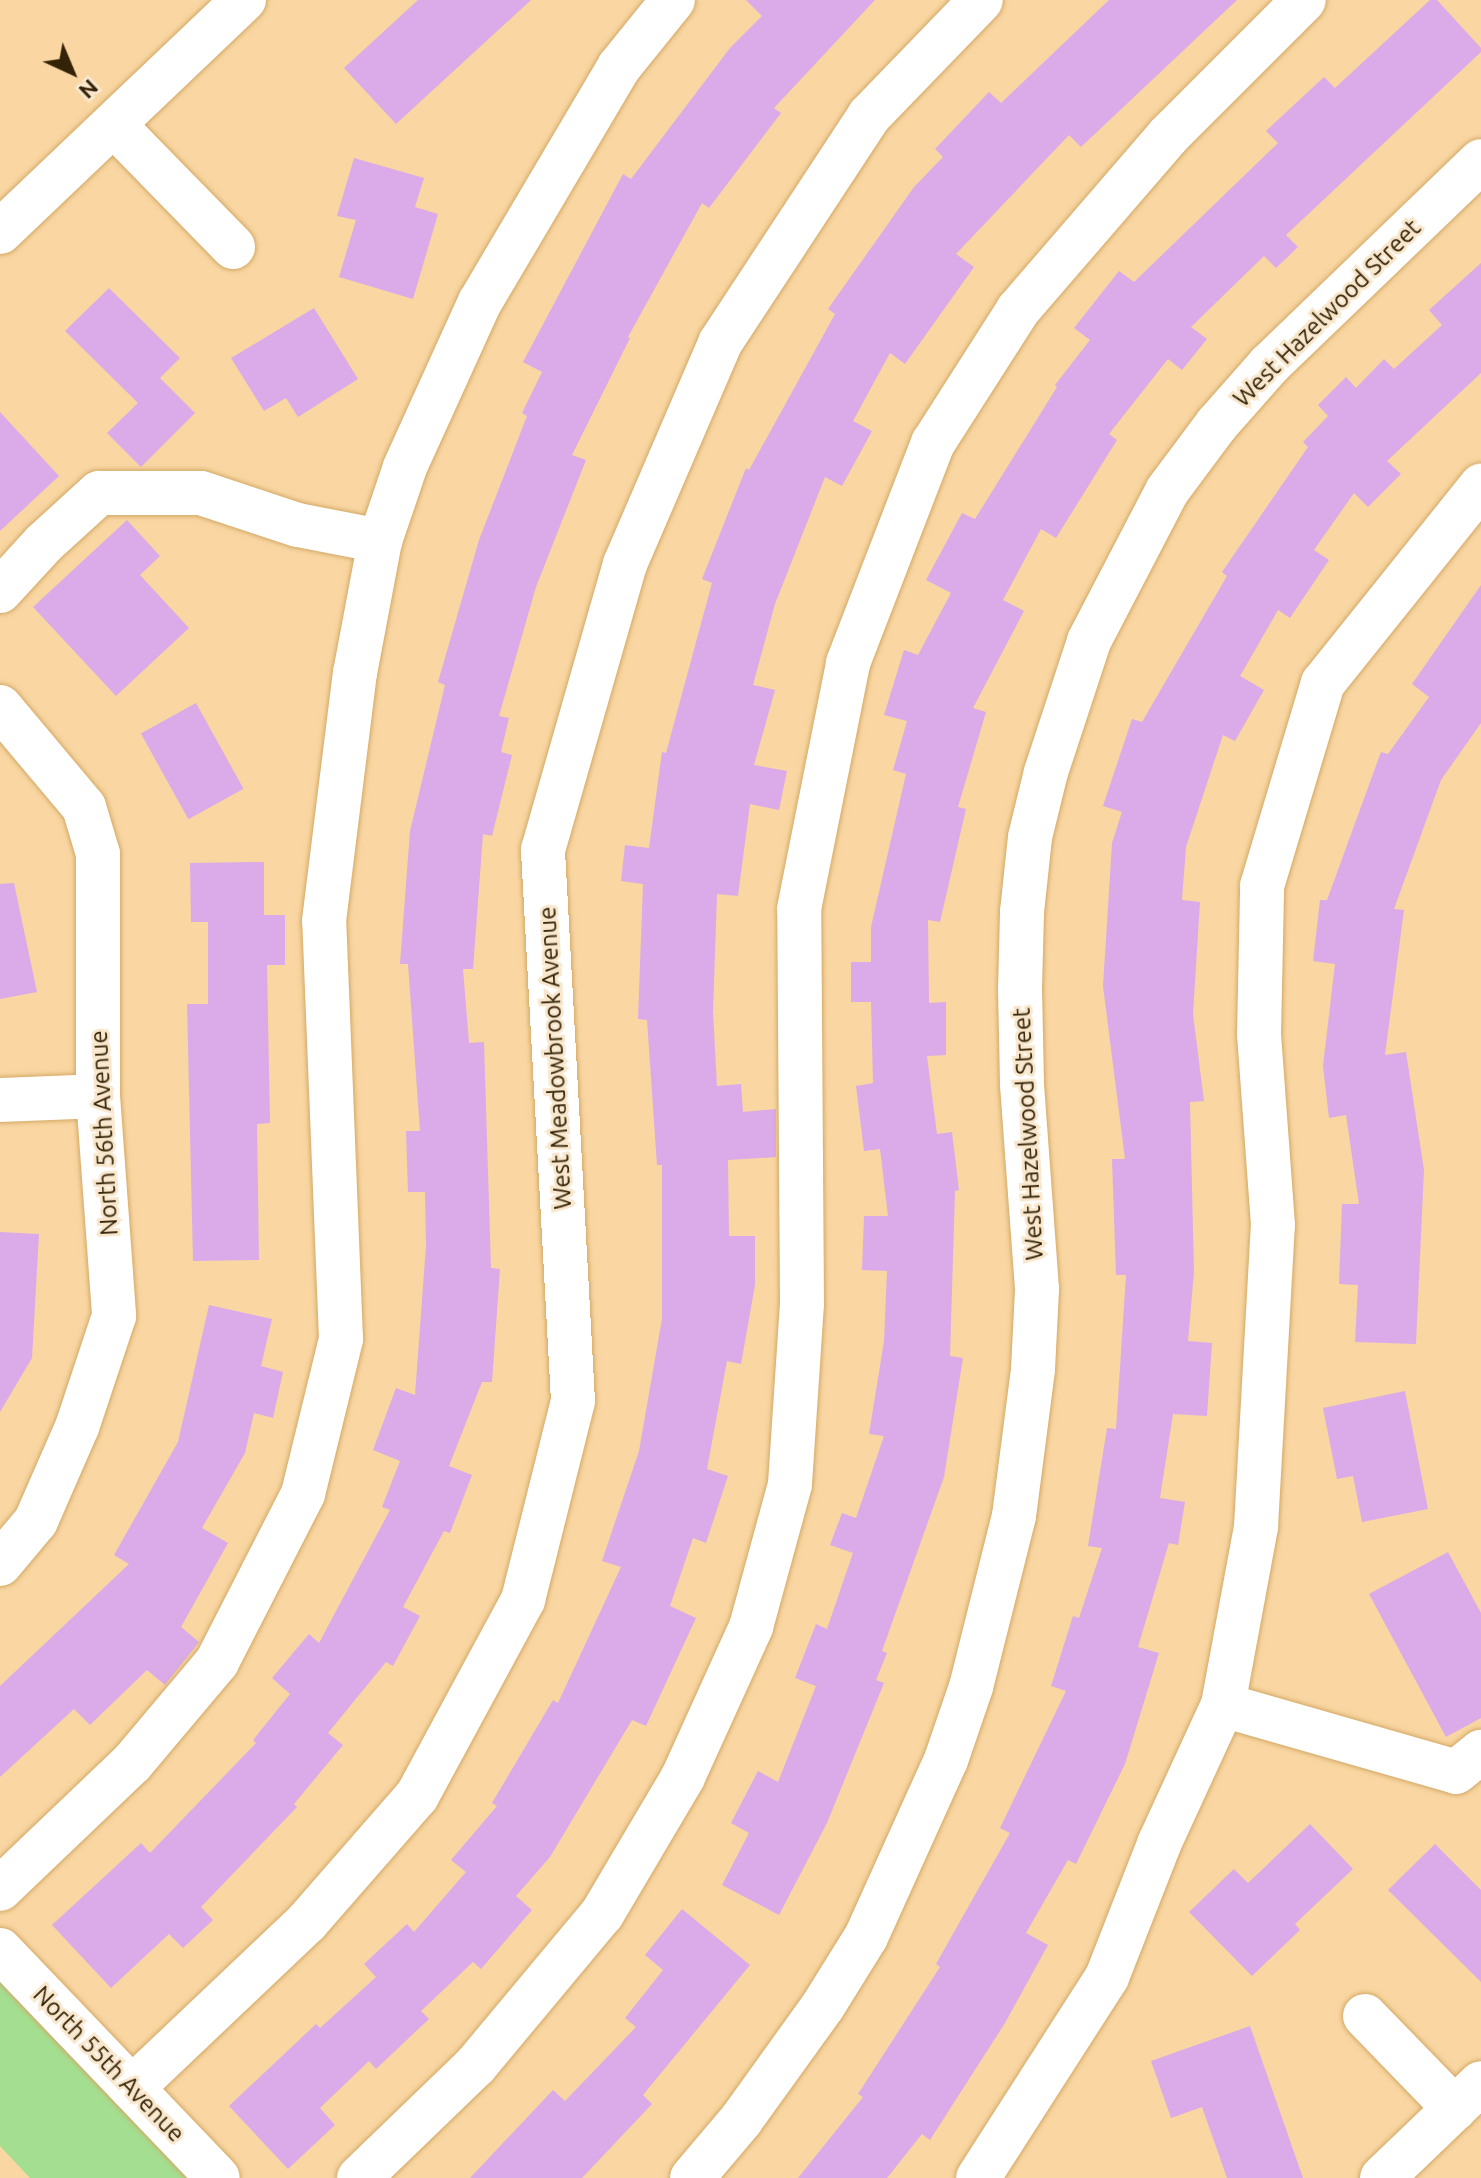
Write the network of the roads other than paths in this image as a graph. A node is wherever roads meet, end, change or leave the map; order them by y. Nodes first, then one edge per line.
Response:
1 (244, 0) edge
2 (673, 0) edge
3 (981, 0) edge
4 (1304, 0) edge
5 (115, 126) junction
6 (1481, 161) edge
7 (0, 232) edge
8 (233, 247) dead end
9 (1481, 486) edge
10 (380, 541) junction
11 (0, 591) edge
12 (0, 707) edge
13 (98, 1096) junction
14 (0, 1100) edge
15 (0, 1564) edge
16 (1223, 1705) junction
17 (1481, 1752) edge
18 (0, 1889) edge
19 (0, 1950) edge
20 (1365, 2016) dead end
21 (132, 2088) junction
22 (1468, 2096) edge
23 (218, 2178) edge
24 (359, 2178) edge
25 (692, 2178) edge
26 (978, 2178) edge
27 (1382, 2178) edge

1 - 5 street
2 - 10 street
3 - 21 street, West Meadowbrook Avenue
4 - 24 street
5 - 7 street
5 - 8 street
6 - 25 street, West Hazelwood Street
9 - 16 street
10 - 11 street
10 - 18 street
12 - 13 street, North 56th Avenue
13 - 14 street
13 - 15 street, North 56th Avenue
16 - 17 street
16 - 26 street
19 - 21 street, North 55th Avenue
20 - 22 street
21 - 23 street, North 55th Avenue
22 - 27 street

